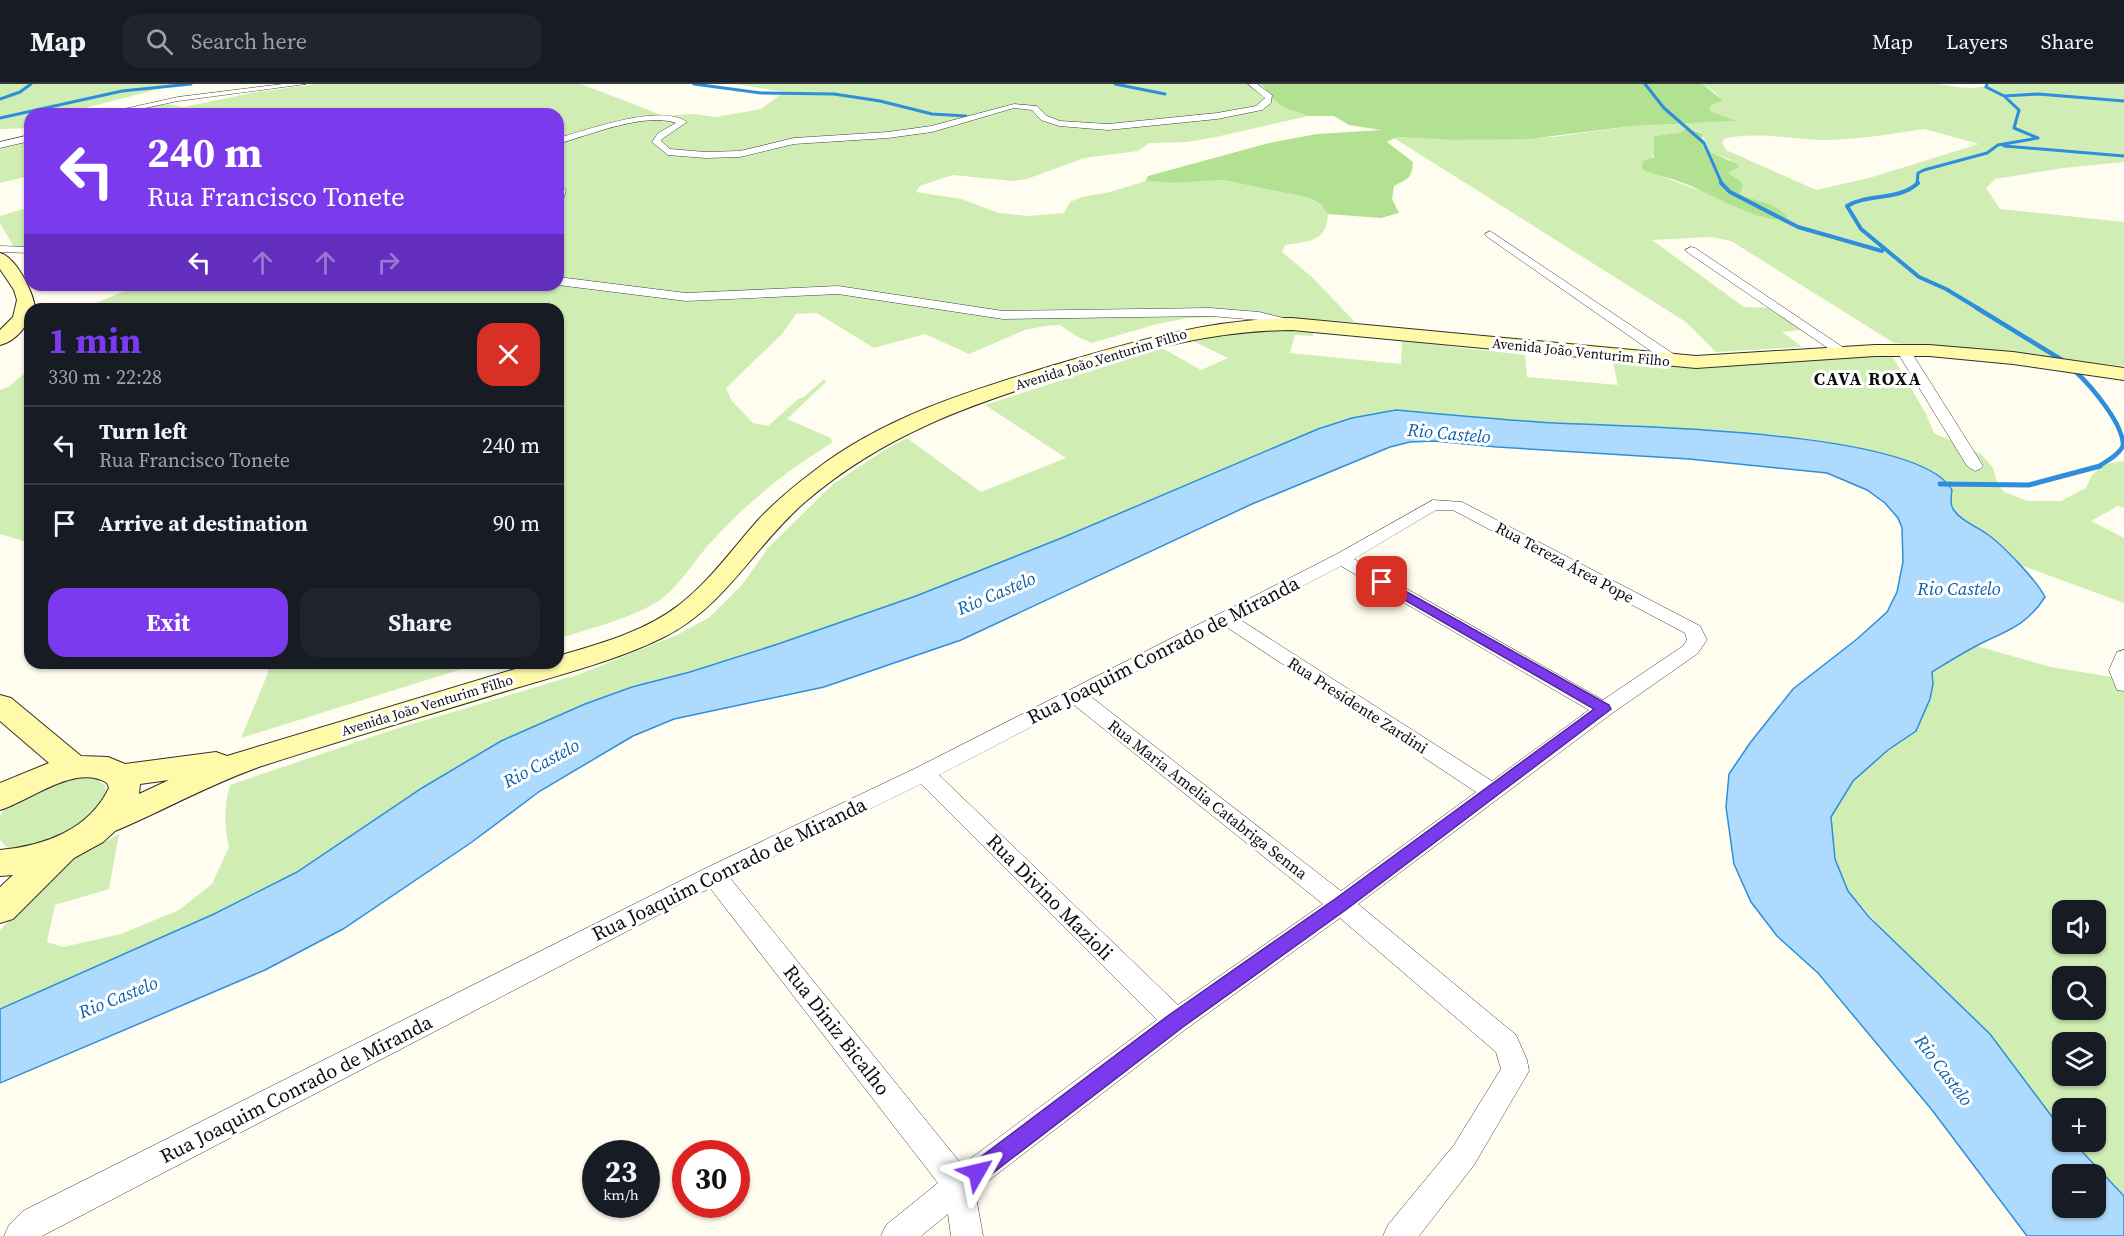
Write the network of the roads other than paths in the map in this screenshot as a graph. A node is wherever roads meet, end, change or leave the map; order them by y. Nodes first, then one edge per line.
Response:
1 (302, 84) edge
2 (1252, 84) edge
3 (134, 108) edge
4 (24, 139) edge
5 (564, 139) edge
6 (0, 145) edge
7 (1490, 234) dead end
8 (0, 249) edge
9 (24, 250) edge
10 (1691, 250) dead end
11 (0, 258) edge
12 (564, 282) edge
13 (26, 303) edge
14 (24, 314) edge
15 (1292, 324) junction
16 (0, 339) edge
17 (1903, 350) junction
18 (1843, 352) junction
19 (1676, 362) junction
20 (2124, 374) edge
21 (1975, 466) dead end
22 (1440, 503) joint
23 (1341, 559) junction
24 (1225, 618) junction
25 (2124, 656) edge
26 (564, 664) edge
27 (547, 669) edge
28 (2124, 685) edge
29 (1075, 695) junction
30 (0, 705) edge
31 (1604, 709) junction
32 (249, 759) junction
33 (75, 768) junction
34 (924, 773) junction
35 (120, 776) junction
36 (1491, 791) junction
37 (0, 798) edge
38 (104, 822) junction
39 (65, 847) junction
40 (0, 863) edge
41 (714, 875) junction
42 (1341, 904) junction
43 (0, 909) edge
44 (1176, 1021) junction
45 (959, 1185) junction
46 (20, 1236) edge
47 (897, 1236) edge
48 (967, 1236) edge
49 (1399, 1236) edge

1 - 3 street
2 - 5 street
4 - 6 street
7 - 19 street
8 - 9 street
10 - 18 street
11 - 13 street
12 - 15 street
14 - 16 street
15 - 19 street, Avenida João Venturim Filho
15 - 26 street, Avenida João Venturim Filho
17 - 18 street, Avenida João Venturim Filho
17 - 20 street, Avenida João Venturim Filho
17 - 21 street
18 - 19 street, Avenida João Venturim Filho
22 - 23 street, Rua Joaquim Conrado de Miranda
22 - 31 street, Rua Tereza Área Pope
23 - 24 street, Rua Joaquim Conrado de Miranda
23 - 31 street
24 - 29 street, Rua Joaquim Conrado de Miranda
24 - 36 street, Rua Presidente Zardini
25 - 28 street
27 - 32 street, Avenida João Venturim Filho
29 - 34 street, Rua Joaquim Conrado de Miranda
29 - 42 street, Rua Maria Amelia Catabriga Senna
30 - 33 street
31 - 36 street
32 - 35 street, Avenida João Venturim Filho
32 - 38 street, Avenida João Venturim Filho
33 - 35 street
33 - 37 street
34 - 41 street, Rua Joaquim Conrado de Miranda
34 - 44 street, Rua Divino Mazioli
35 - 38 street
36 - 42 street
38 - 39 street
39 - 40 street
39 - 43 street
41 - 45 street, Rua Diniz Bicalho
41 - 46 street, Rua Joaquim Conrado de Miranda
42 - 44 street
42 - 49 street, Rua Maria Amelia Catabriga Senna
44 - 45 street
45 - 47 street
45 - 48 street

